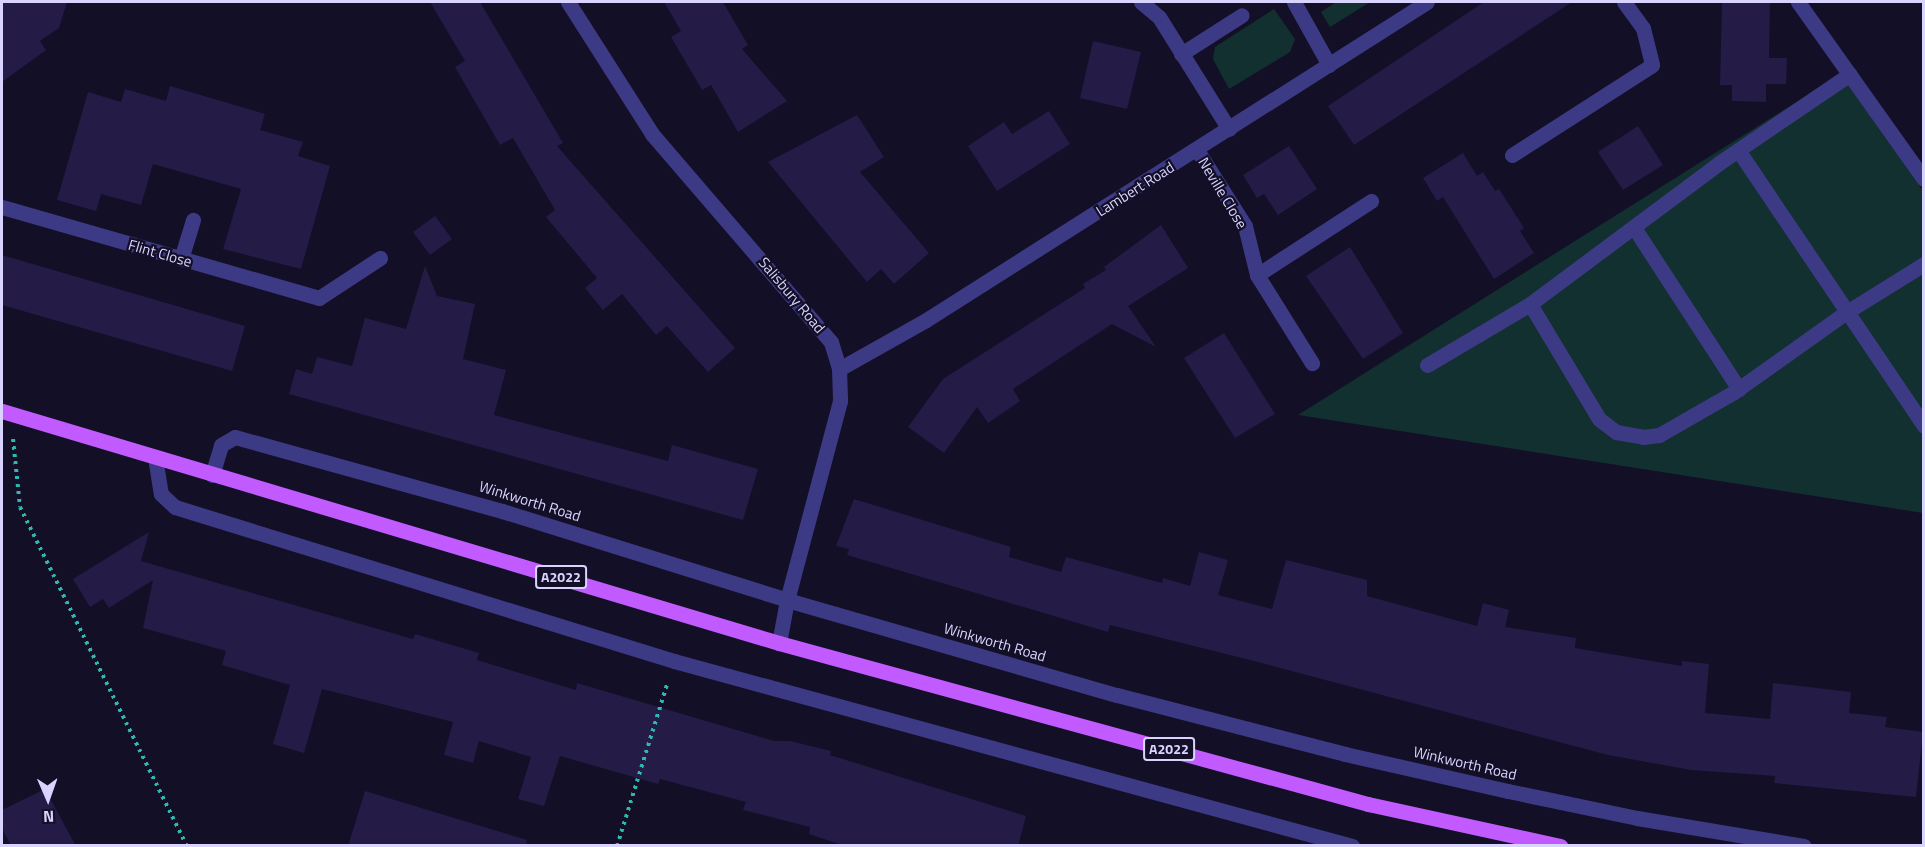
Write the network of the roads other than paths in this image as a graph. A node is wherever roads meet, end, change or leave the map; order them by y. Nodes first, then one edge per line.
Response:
1 (568, 2) edge
2 (1141, 2) edge
3 (1294, 2) edge
4 (1427, 2) edge
5 (1624, 2) edge
6 (1798, 2) edge
7 (1242, 15) dead end
8 (1181, 54) junction
9 (1329, 64) junction
10 (1850, 74) junction
11 (1229, 129) junction
12 (1197, 150) junction
13 (1738, 150) junction
14 (1512, 155) dead end
15 (1923, 179) edge
16 (1371, 201) dead end
17 (2, 207) edge
18 (193, 220) dead end
19 (1635, 229) junction
20 (380, 258) dead end
21 (181, 259) junction
22 (1923, 264) edge
23 (1257, 275) junction
24 (1530, 304) junction
25 (1845, 313) junction
26 (1312, 363) dead end
27 (1427, 365) dead end
28 (839, 369) junction
29 (1739, 389) junction
30 (6, 413) edge
31 (1923, 426) edge
32 (155, 457) junction
33 (212, 475) junction
34 (787, 600) junction
35 (780, 643) junction
36 (1352, 846) edge
37 (1560, 846) edge
38 (1804, 846) edge

1 - 28 street, Salisbury Road
2 - 8 street
3 - 9 street
4 - 9 street, Lambert Road
5 - 14 street
6 - 10 street
7 - 8 street
8 - 11 street
9 - 11 street, Lambert Road
10 - 13 street
10 - 15 street
11 - 12 street, Lambert Road
12 - 23 street, Neville Close
12 - 28 street, Lambert Road
13 - 19 street
13 - 25 street
16 - 23 street
17 - 21 street, Flint Close
18 - 21 street
19 - 24 street
19 - 29 street
20 - 21 street, Flint Close
22 - 25 street
23 - 26 street, Neville Close
24 - 27 street
24 - 29 street
25 - 29 street
25 - 31 street
28 - 34 street, Salisbury Road
30 - 32 main road, A2022
32 - 33 main road, A2022
32 - 36 street
33 - 34 street, Winkworth Road
33 - 35 main road, A2022
34 - 35 street, Salisbury Road
34 - 38 street, Winkworth Road
35 - 37 main road, A2022

